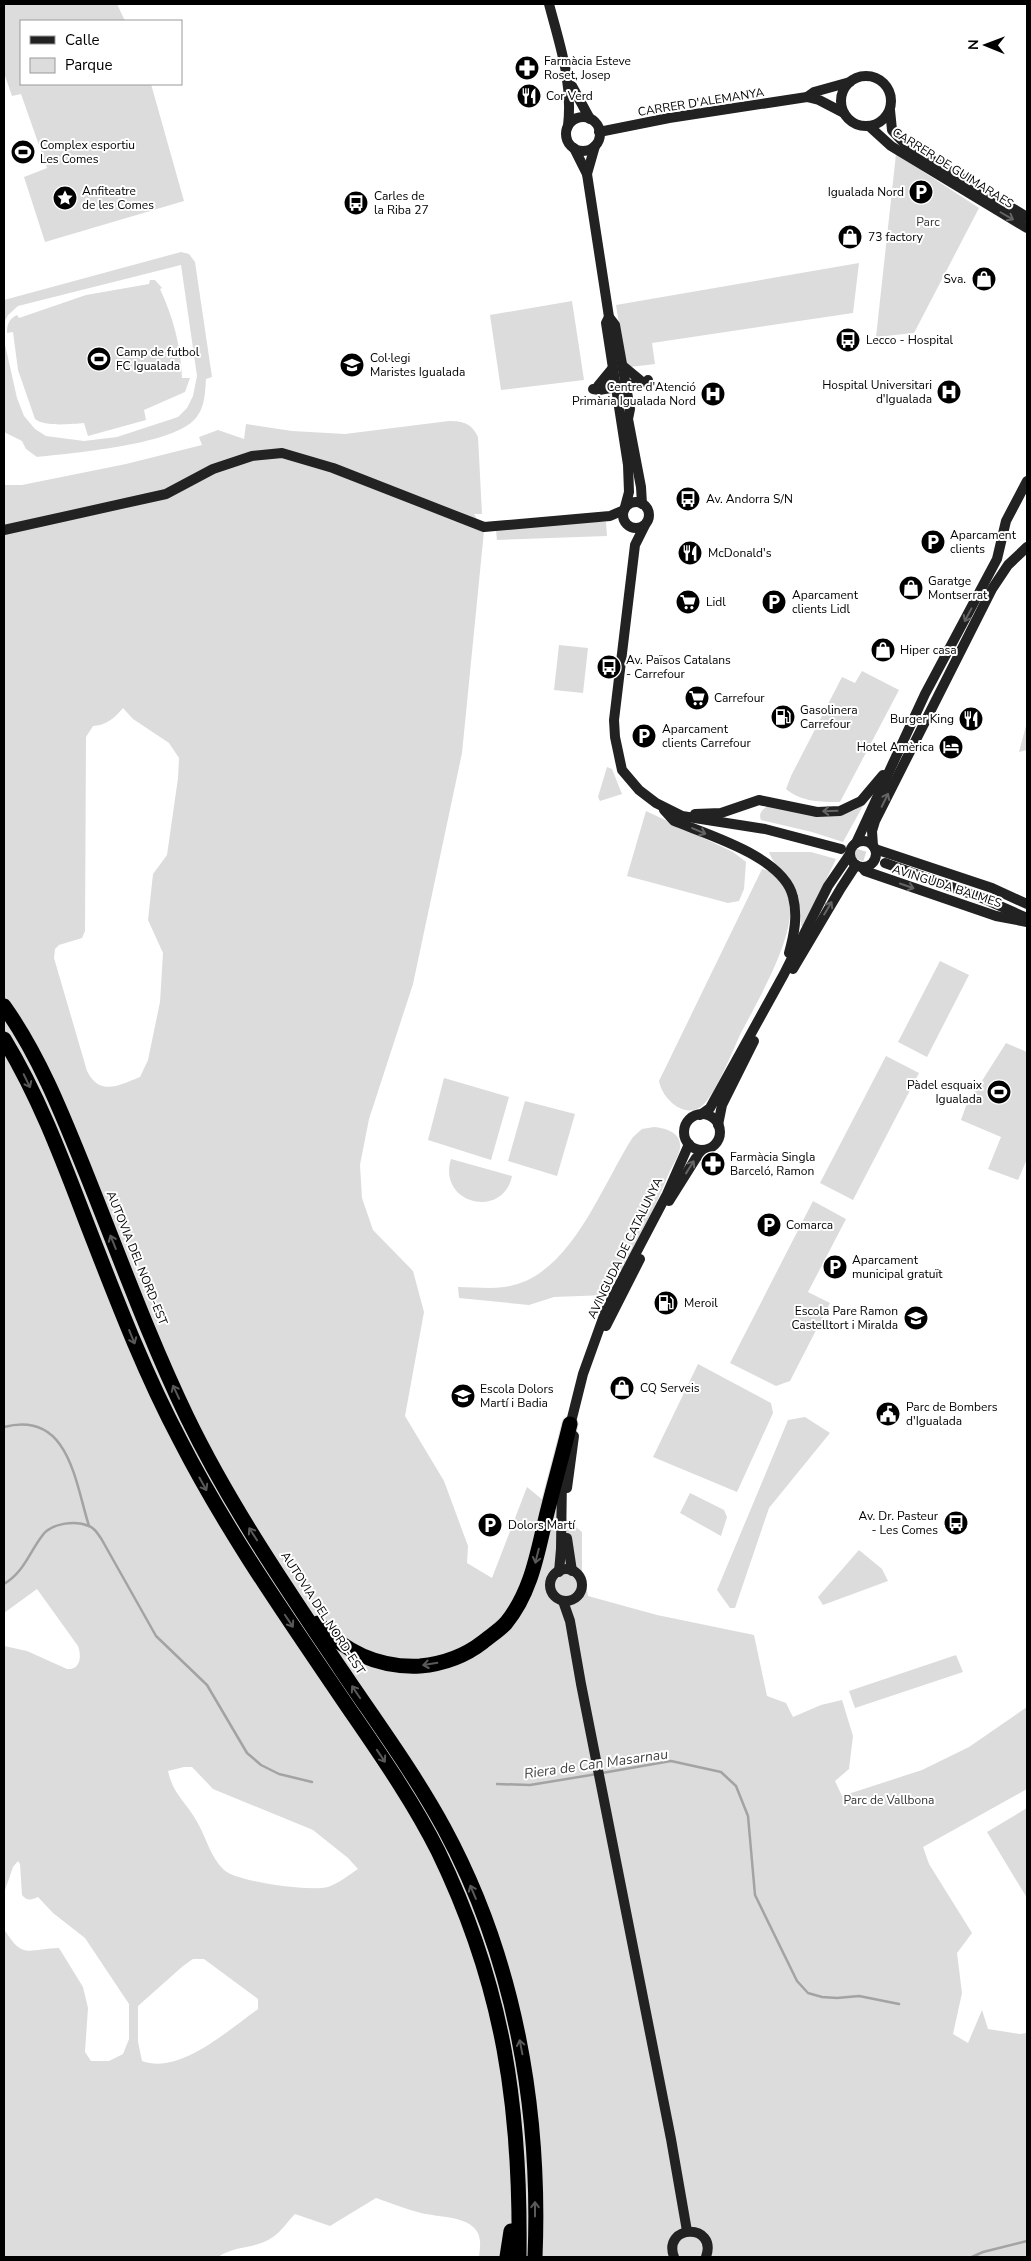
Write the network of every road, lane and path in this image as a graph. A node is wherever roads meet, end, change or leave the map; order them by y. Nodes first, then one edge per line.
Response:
1 (549, 4) edge
2 (569, 81) junction
3 (850, 82) junction
4 (807, 97) junction
5 (890, 110) junction
6 (844, 113) junction
7 (590, 119) junction
8 (568, 126) junction
9 (869, 126) junction
10 (599, 132) junction
11 (595, 146) junction
12 (574, 148) junction
13 (587, 174) junction
14 (1027, 217) edge
15 (1027, 228) edge
16 (608, 316) junction
17 (608, 340) junction
18 (623, 366) junction
19 (612, 369) junction
20 (641, 381) junction
21 (620, 385) junction
22 (599, 388) junction
23 (624, 403) junction
24 (628, 418) junction
25 (1027, 481) edge
26 (642, 504) junction
27 (624, 509) junction
28 (610, 516) junction
29 (626, 524) junction
30 (645, 525) junction
31 (4, 530) edge
32 (635, 546) junction
33 (1027, 547) edge
34 (893, 762) junction
35 (659, 804) junction
36 (682, 816) junction
37 (856, 843) junction
38 (874, 848) junction
39 (846, 851) junction
40 (884, 863) tunnel mouth
41 (859, 866) junction
42 (982, 898) junction
43 (1027, 904) edge
44 (1027, 908) edge
45 (1027, 918) edge
46 (1027, 922) edge
47 (784, 974) junction
48 (4, 1006) edge
49 (4, 1039) edge
50 (700, 1115) junction
51 (718, 1124) junction
52 (689, 1144) junction
53 (704, 1150) junction
54 (570, 1424) junction
55 (572, 1571) junction
56 (559, 1572) junction
57 (280, 1575) junction
58 (568, 1600) junction
59 (520, 2203) junction
60 (687, 2232) junction
61 (507, 2257) edge
62 (519, 2257) edge
63 (535, 2257) edge
64 (674, 2257) edge
65 (706, 2257) edge

1 - 2 street
2 - 7 street
2 - 8 street
3 - 4 street, CARRER D'ALEMANYA
3 - 5 street
3 - 6 street
4 - 6 street
4 - 10 street, CARRER D'ALEMANYA
5 - 9 street
5 - 14 street, CARRER DE GUIMARAES
6 - 9 street
7 - 8 street
7 - 10 street
8 - 12 street
9 -> 15 street, CARRER DE GUIMARAES
10 - 11 street
11 - 12 street
11 - 13 street
12 - 13 street
13 - 16 street
16 - 17 street
16 - 18 street
17 - 19 street
17 - 21 street
18 - 20 street
18 - 21 street
19 - 21 street
19 - 22 street
20 - 21 street
20 - 23 street
21 - 22 street
21 - 23 street
21 - 24 street
22 - 23 street
23 - 24 street
23 - 27 street
24 - 26 street
25 -> 34 street
26 - 27 street
26 - 30 street
27 - 28 street
27 - 29 street
28 - 29 street
28 - 31 street
29 - 30 street
29 - 32 street
30 - 32 street
32 - 35 street
38 -> 33 street
34 -> 36 street
34 - 37 street
35 - 36 street
35 -> 47 street
36 - 39 street
37 - 38 street
37 - 39 street
38 - 41 street
38 - 43 street, AVINGUDA BALMES
39 - 41 street
39 - 47 street
40 - 42 street
41 -> 46 street, AVINGUDA BALMES
51 -> 41 street
42 - 44 street, AVINGUDA BALMES
42 - 45 street, AVINGUDA BALMES
47 - 50 street
57 -> 48 highway, AUTOVIA DEL NORD-EST
49 -> 59 highway
50 - 51 street
50 - 52 street
51 - 53 street
52 - 53 street
52 - 54 street, AVINGUDA DE CATALUNYA
55 -> 53 street, AVINGUDA DE CATALUNYA
54 - 56 street, AVINGUDA DE CATALUNYA
54 -> 57 highway
55 - 56 street
55 - 58 street
56 - 58 street
63 -> 57 highway, AUTOVIA DEL NORD-EST
58 - 60 street
59 - 61 highway
59 - 62 highway
60 - 64 street
60 - 65 street

